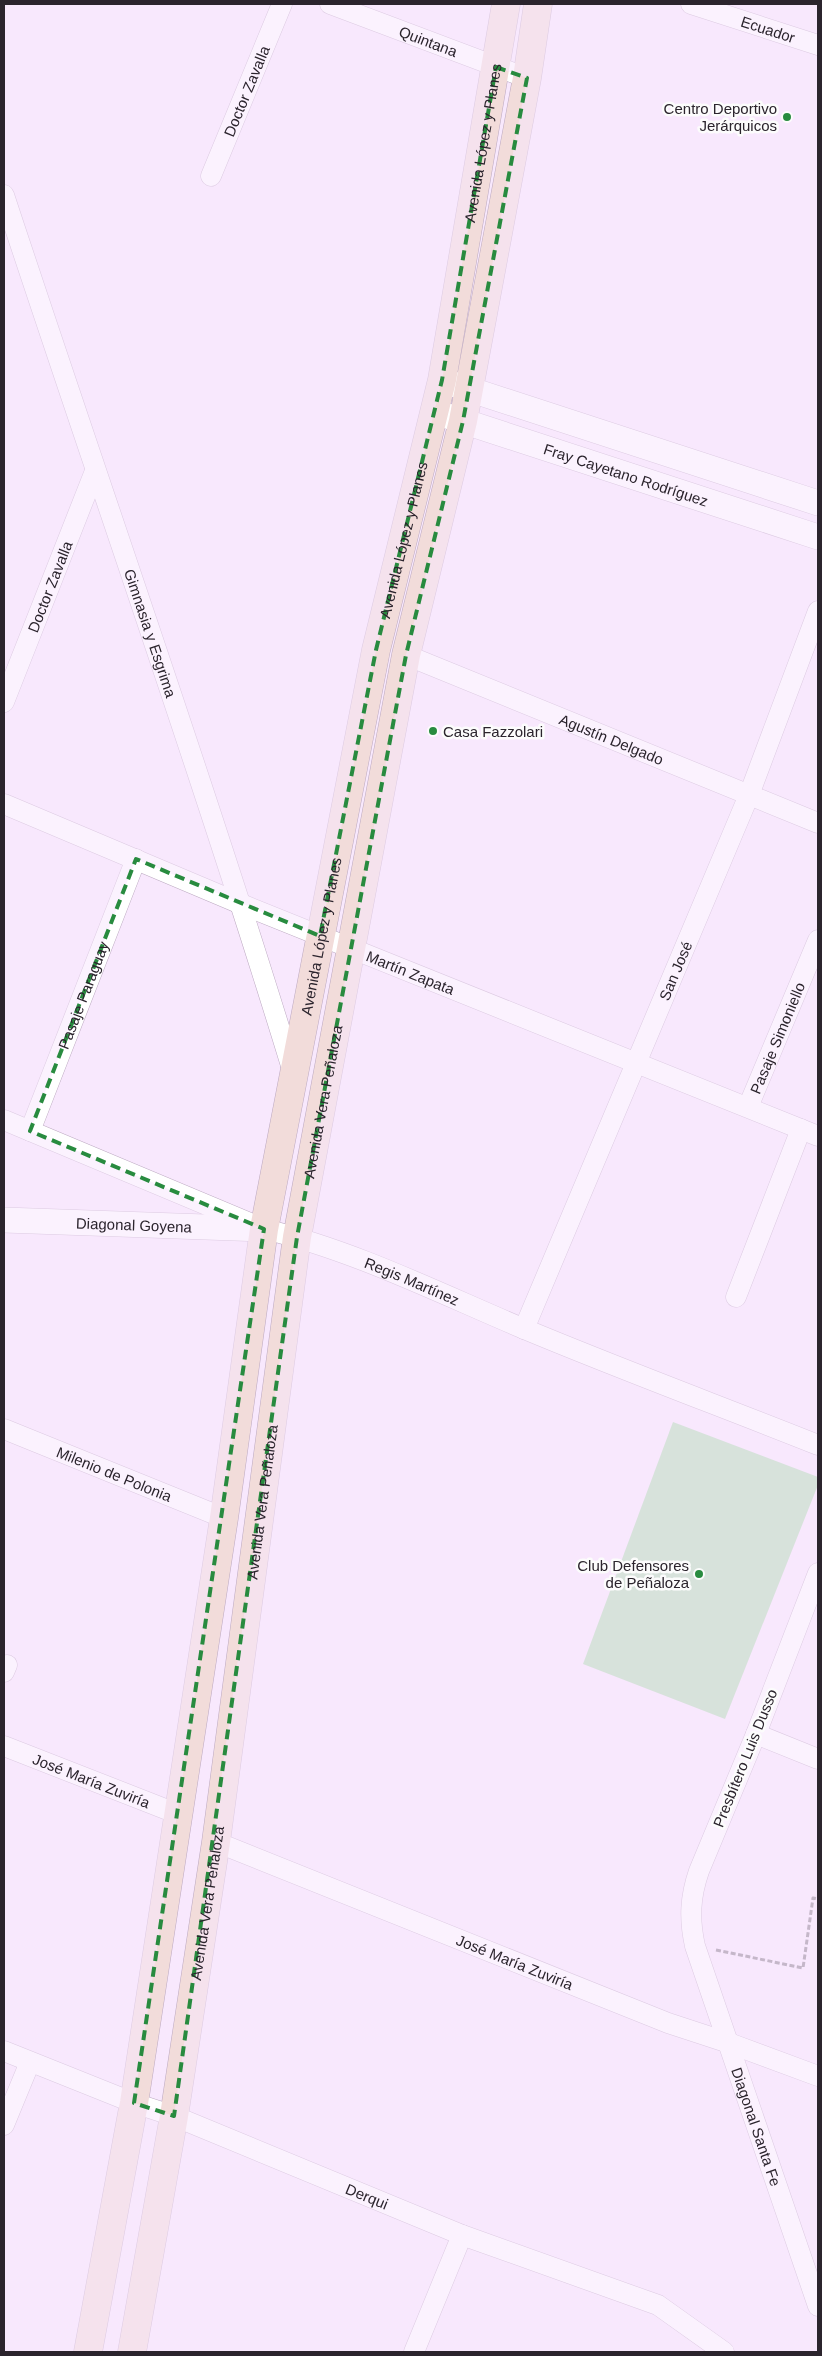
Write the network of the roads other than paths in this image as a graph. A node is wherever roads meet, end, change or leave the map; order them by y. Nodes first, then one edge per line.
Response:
1 (282, 4) edge
2 (330, 4) edge
3 (506, 4) edge
4 (538, 4) edge
5 (691, 4) edge
6 (818, 45) edge
7 (496, 67) junction
8 (527, 78) junction
9 (211, 176) dead end
10 (4, 195) edge
11 (442, 380) junction
12 (469, 390) junction
13 (435, 412) junction
14 (463, 421) junction
15 (94, 471) junction
16 (818, 503) edge
17 (818, 537) edge
18 (818, 611) edge
19 (406, 655) junction
20 (4, 702) edge
21 (748, 795) junction
22 (4, 804) edge
23 (818, 823) edge
24 (136, 859) junction
25 (242, 904) junction
26 (320, 936) junction
27 (818, 940) edge
28 (351, 948) junction
29 (636, 1063) junction
30 (293, 1074) junction
31 (748, 1107) junction
32 (4, 1120) edge
33 (30, 1131) junction
34 (810, 1132) edge
35 (4, 1220) edge
36 (264, 1229) junction
37 (297, 1237) junction
38 (736, 1297) dead end
39 (524, 1328) junction
40 (4, 1430) edge
41 (818, 1445) edge
42 (224, 1518) junction
43 (818, 1574) edge
44 (756, 1734) junction
45 (4, 1746) edge
46 (818, 1759) edge
47 (178, 1814) junction
48 (216, 1842) junction
49 (695, 1946) joint
50 (729, 2042) junction
51 (4, 2051) edge
52 (30, 2062) junction
53 (818, 2076) edge
54 (134, 2103) junction
55 (174, 2116) junction
56 (4, 2125) edge
57 (462, 2235) junction
58 (818, 2306) edge
59 (88, 2352) edge
60 (132, 2352) edge
61 (414, 2352) edge
62 (724, 2352) edge

1 - 9 street, Doctor Zavalla
2 - 7 street, Quintana
3 - 7 main road, Avenida López y Planes
4 - 8 main road, Avenida López y Planes
5 - 6 street, Ecuador
7 - 8 street, Quintana
7 - 11 main road, Avenida López y Planes
8 - 12 main road, Avenida López y Planes
10 - 15 street, Gimnasia y Esgrima
11 - 12 street, Fray Cayetano Rodríguez
11 - 13 main road, Avenida López y Planes
12 - 14 main road, Avenida López y Planes
12 - 16 street, Fray Cayetano Rodríguez
13 - 14 street, Fray Cayetano Rodríguez
13 - 26 main road, Avenida López y Planes
14 - 17 street, Fray Cayetano Rodríguez
14 - 19 main road, Avenida López y Planes
15 - 20 street, Doctor Zavalla
15 - 25 street, Gimnasia y Esgrima
18 - 21 street, San José
19 - 21 street, Agustín Delgado
19 - 28 main road, Avenida Vera Peñaloza
21 - 23 street, Agustín Delgado
21 - 29 street, San José
22 - 24 street, Martín Zapata
24 - 25 street, Martín Zapata
24 - 33 street, Pasaje Paraguay
25 - 26 street, Martín Zapata
25 - 30 street, Gimnasia y Esgrima
26 - 28 street, Martín Zapata
26 - 30 main road, Avenida López y Planes
27 - 31 street, Pasaje Simoniello
28 - 29 street, Martín Zapata
28 - 37 main road, Avenida Vera Peñaloza
29 - 31 street, Martín Zapata
29 - 39 street, San José
30 - 36 main road
31 - 34 street, Martín Zapata
32 - 33 street, Regis Martínez
33 - 36 street, Regis Martínez
34 - 38 street
35 - 36 street, Diagonal Goyena
36 - 37 street, Regis Martínez
36 - 42 main road
37 - 39 street, Regis Martínez
37 - 48 main road, Avenida Vera Peñaloza
39 - 41 street, Regis Martínez
40 - 42 street, Milenio de Polonia
42 - 47 main road
43 - 44 street, Presbítero Luis Dusso
44 - 46 street
44 - 49 street, Presbítero Luis Dusso
45 - 47 street, José María Zuviría
47 - 54 main road
48 - 50 street, José María Zuviría
48 - 55 main road, Avenida Vera Peñaloza
49 - 50 street, Diagonal Santa Fe
50 - 53 street, José María Zuviría
50 - 58 street, Diagonal Santa Fe
51 - 52 street, Derqui
52 - 54 street, Derqui
52 - 56 street
54 - 55 street, Derqui
54 - 59 main road
55 - 57 street, Derqui
55 - 60 main road, Avenida Vera Peñaloza
57 - 61 street
57 - 62 street, Derqui

